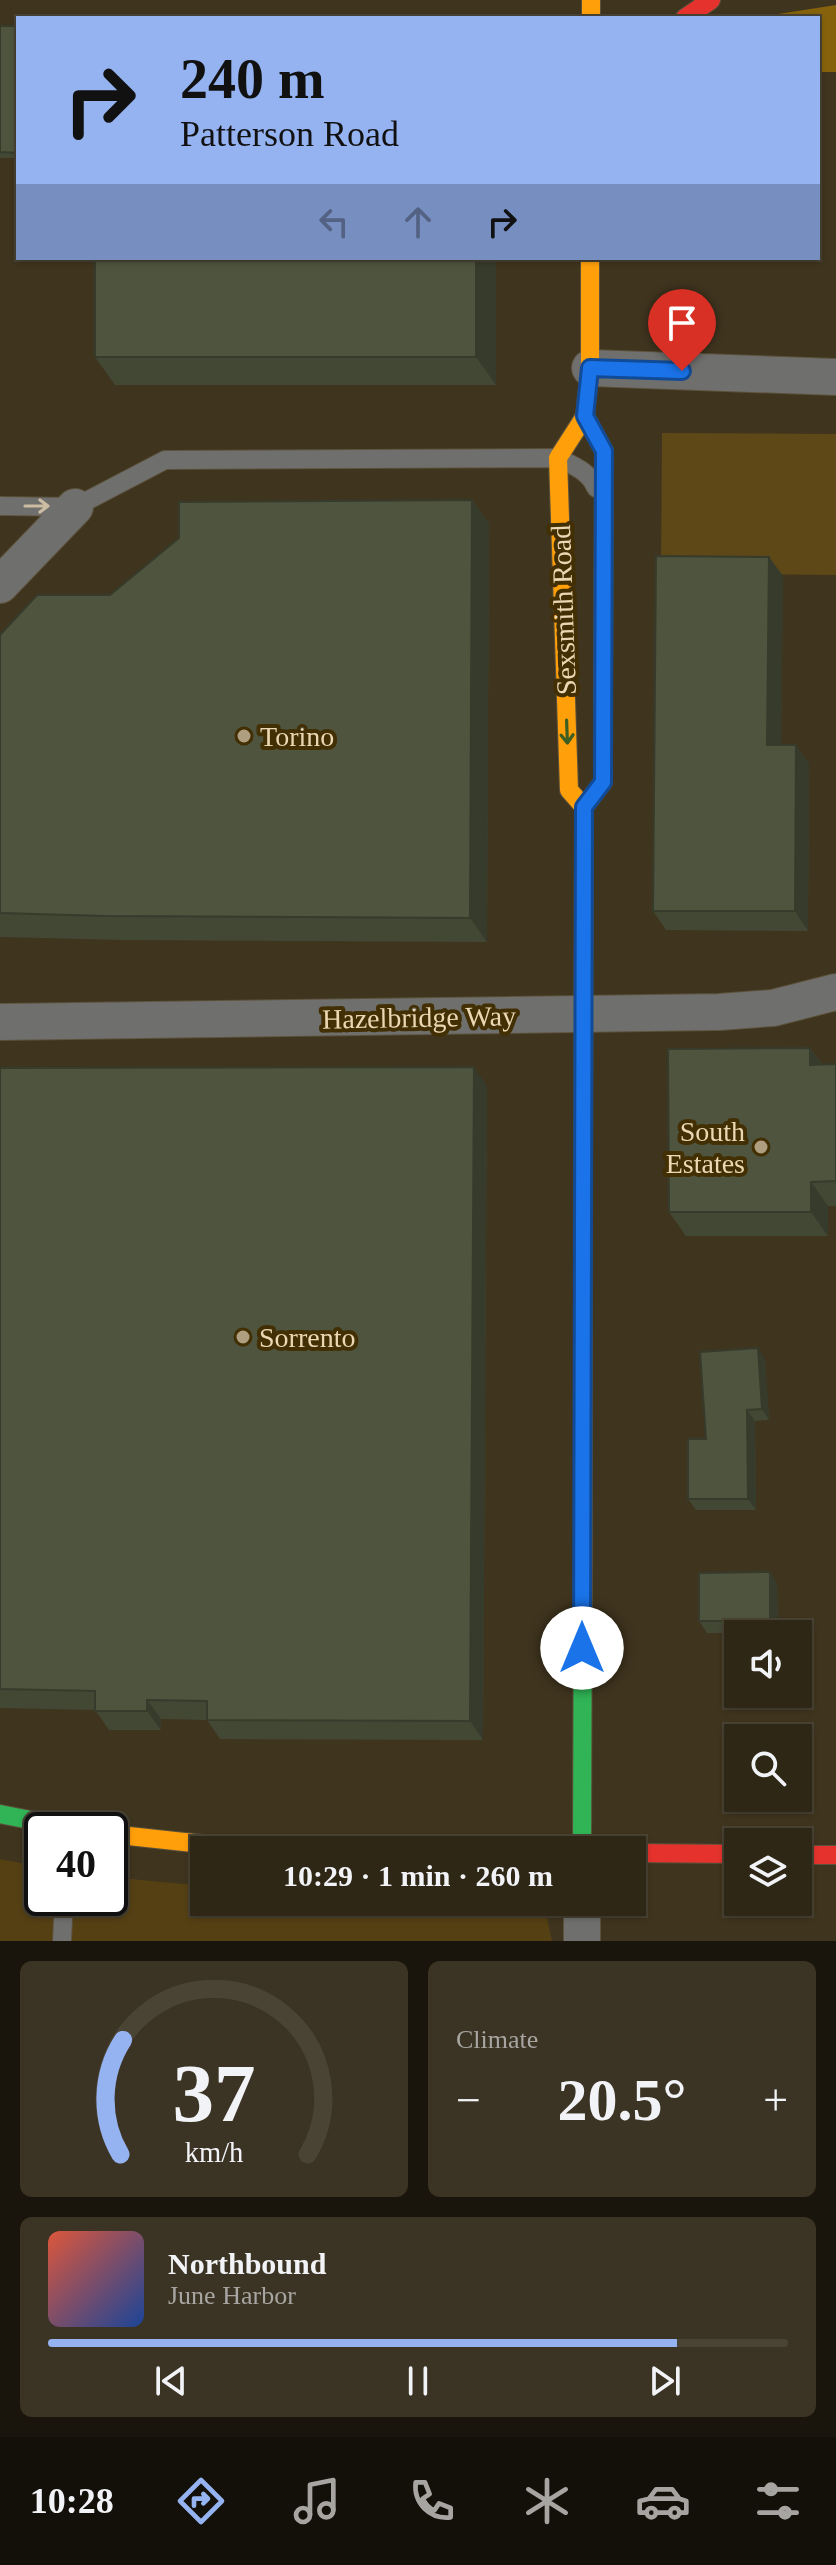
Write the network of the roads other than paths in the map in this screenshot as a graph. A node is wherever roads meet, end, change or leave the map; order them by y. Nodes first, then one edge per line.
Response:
1 (711, 0) edge
2 (688, 16) edge
3 (590, 260) edge
4 (590, 368) junction
5 (836, 377) edge
6 (585, 416) junction
7 (558, 458) junction
8 (604, 505) junction
9 (0, 506) edge
10 (75, 507) junction
11 (0, 585) edge
12 (584, 807) junction
13 (836, 992) edge
14 (582, 1015) junction
15 (0, 1022) edge
16 (0, 1814) edge
17 (24, 1819) edge
18 (582, 1836) edge
19 (128, 1837) edge
20 (190, 1844) edge
21 (646, 1853) edge
22 (724, 1854) edge
23 (812, 1855) edge
24 (836, 1855) edge
25 (63, 1916) edge
26 (582, 1916) edge
27 (62, 1941) edge
28 (582, 1941) edge

1 - 2 street
3 - 4 street
4 - 5 street
4 - 6 street
6 - 7 street
6 - 8 street, Sexsmith Road
7 - 8 lane
7 - 10 lane
7 -> 12 street, Sexsmith Road
8 - 12 street, Sexsmith Road
9 -> 10 lane
10 - 11 street
12 - 14 street, Sexsmith Road
13 - 14 street, Hazelbridge Way
14 - 15 street, Hazelbridge Way
14 - 18 street, Sexsmith Road
16 - 17 street
19 - 20 street
21 - 22 street
23 - 24 street
25 - 27 lane
26 - 28 street

